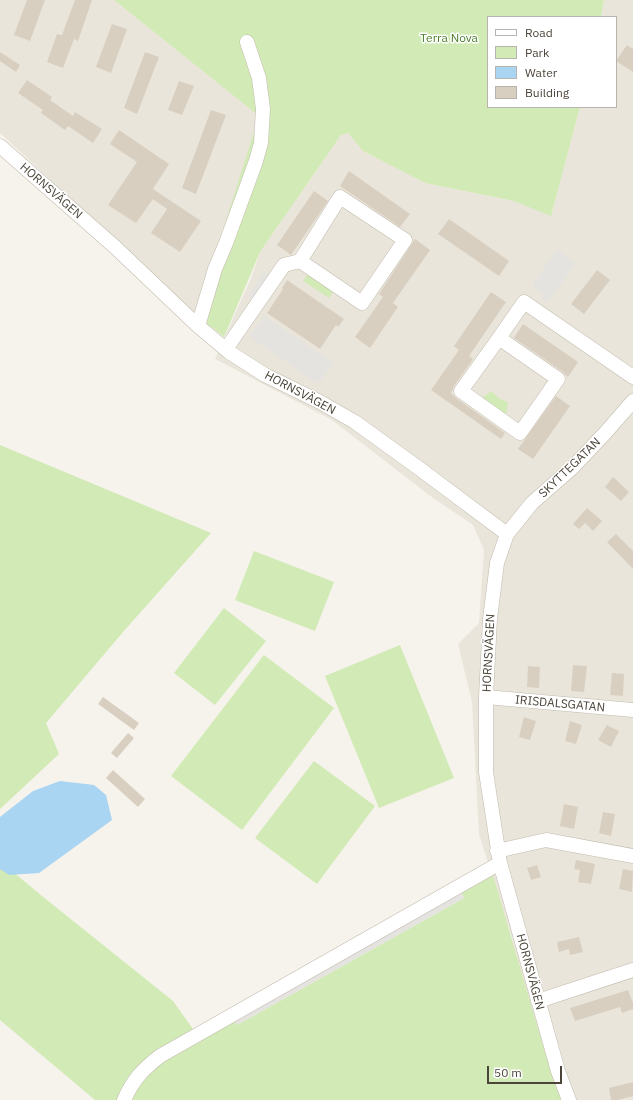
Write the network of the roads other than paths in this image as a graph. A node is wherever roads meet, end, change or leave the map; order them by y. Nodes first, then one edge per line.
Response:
1 (246, 42) dead end
2 (0, 146) edge
3 (300, 261) junction
4 (198, 326) junction
5 (499, 338) junction
6 (226, 349) junction
7 (633, 377) edge
8 (633, 401) edge
9 (507, 534) junction
10 (486, 697) junction
11 (633, 710) edge
12 (633, 856) edge
13 (499, 857) junction
14 (633, 970) edge
15 (538, 1001) junction
16 (124, 1100) edge
17 (569, 1100) edge

1 - 4 street
2 - 4 street, HORNSVÄGEN
3 - 3 street
3 - 6 street
4 - 6 street, HORNSVÄGEN
5 - 5 street
5 - 7 street
6 - 9 street, HORNSVÄGEN
8 - 9 street, SKYTTEGATAN
9 - 10 street, HORNSVÄGEN
10 - 11 street, IRISDALSGATAN
10 - 13 street, HORNSVÄGEN
12 - 13 street
13 - 15 street, HORNSVÄGEN
13 - 16 street
14 - 15 street
15 - 17 street, HORNSVÄGEN

